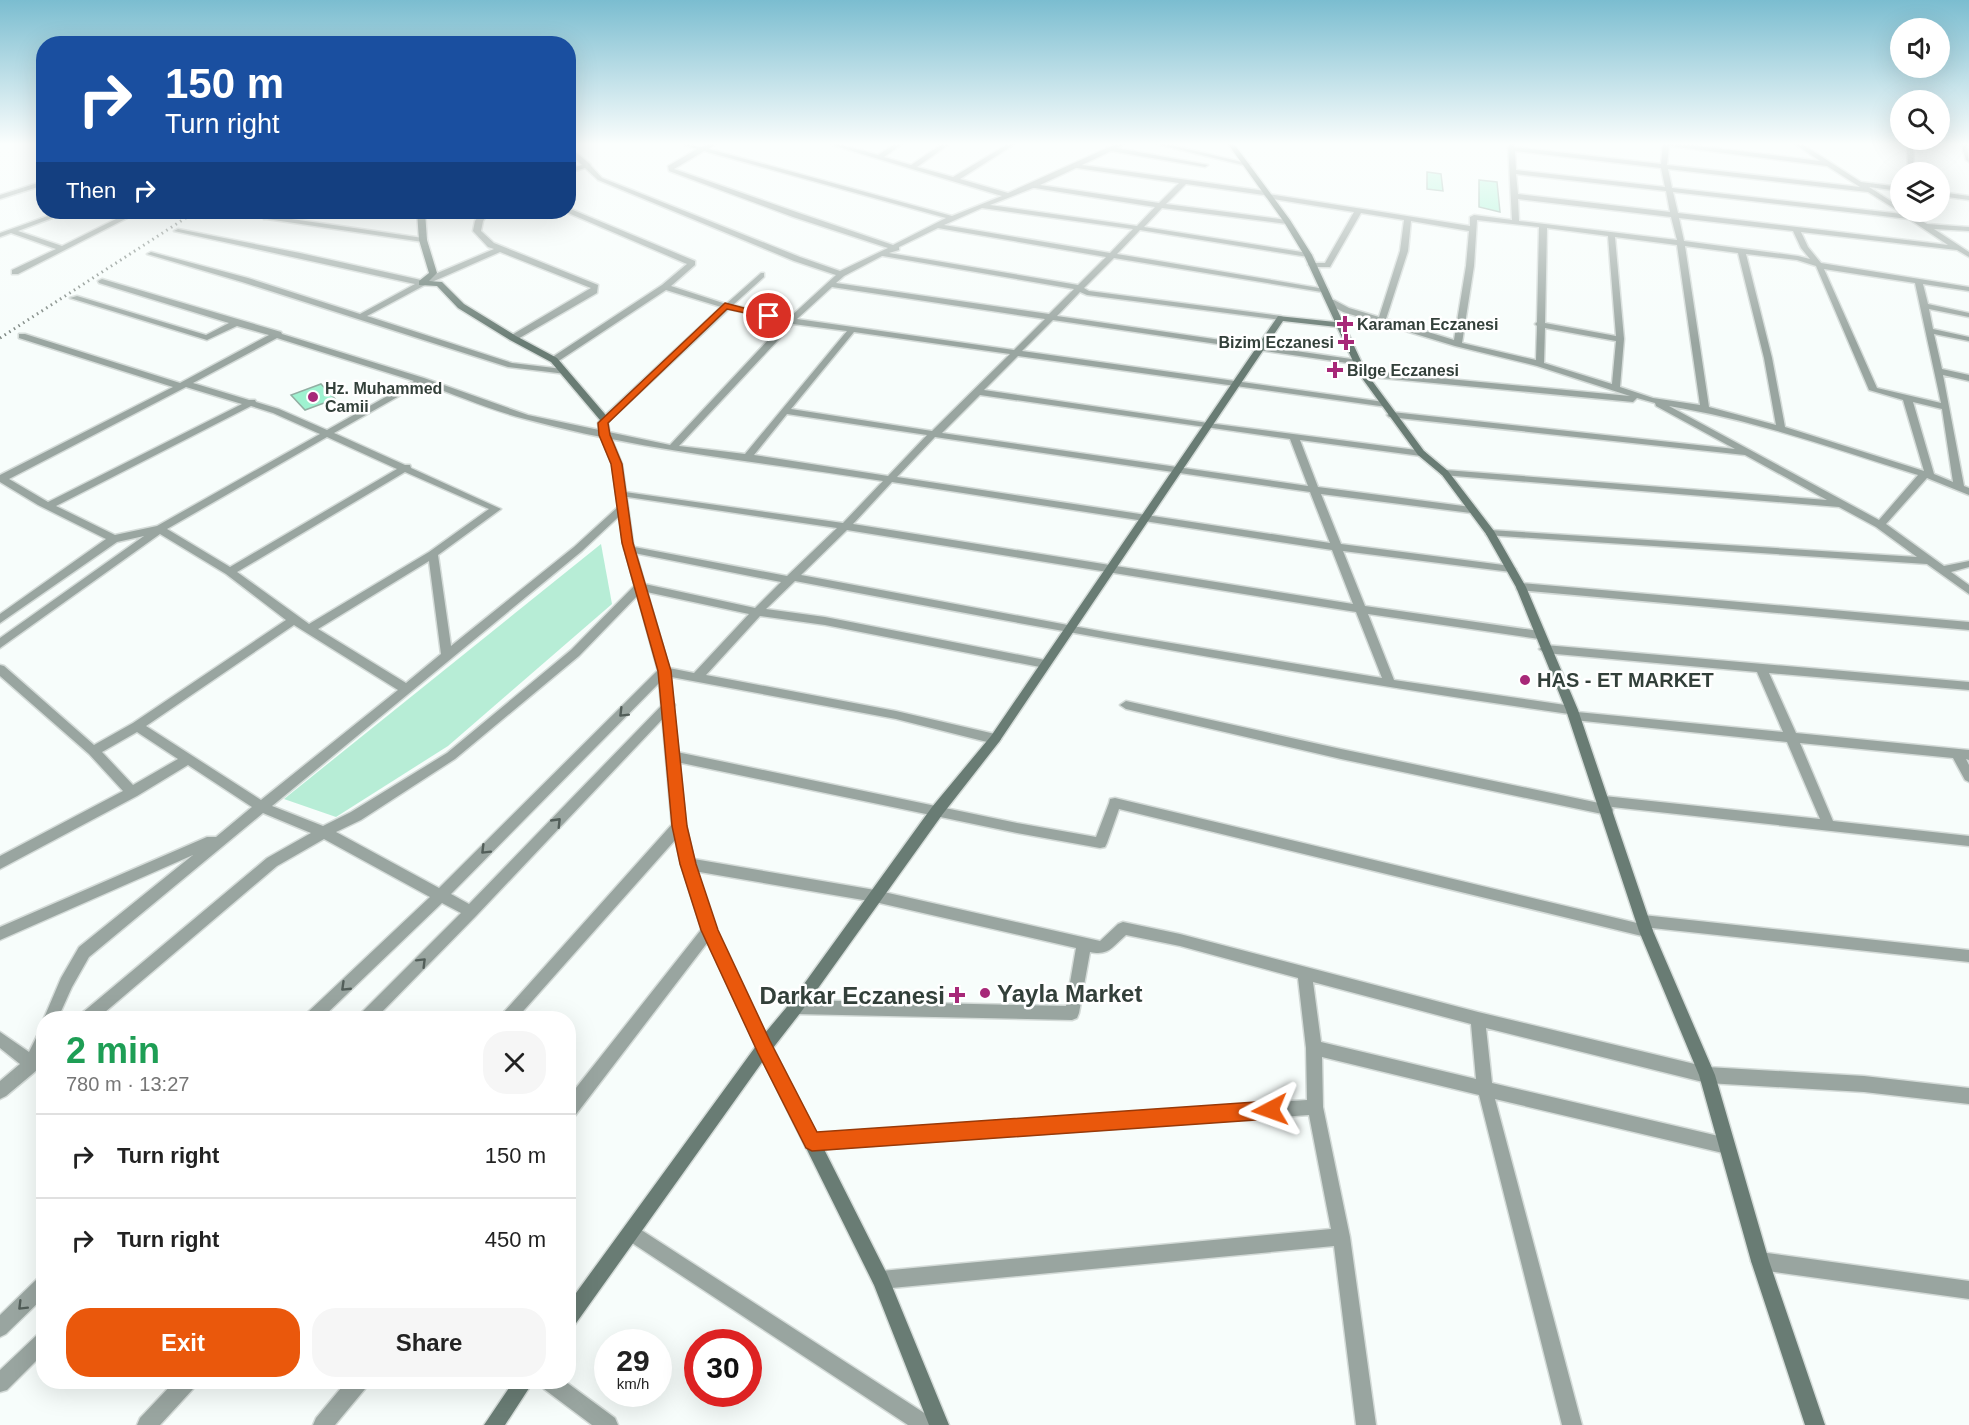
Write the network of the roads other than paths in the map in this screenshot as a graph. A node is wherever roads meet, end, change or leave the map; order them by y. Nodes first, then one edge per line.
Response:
1 (678, 210) edge
2 (784, 210) edge
3 (925, 210) edge
4 (968, 210) edge
5 (1011, 210) edge
6 (1157, 210) edge
7 (1197, 210) edge
8 (1278, 210) edge
9 (1359, 210) edge
10 (1362, 210) edge
11 (1515, 210) edge
12 (1630, 210) edge
13 (1673, 210) edge
14 (1850, 210) edge
15 (576, 213) edge
16 (1890, 215) edge
17 (1674, 216) junction
18 (952, 218) junction
19 (44, 219) edge
20 (121, 219) edge
21 (281, 219) edge
22 (422, 219) edge
23 (480, 219) edge
24 (1408, 219) junction
25 (1287, 222) junction
26 (1516, 222) junction
27 (1918, 222) edge
28 (938, 226) junction
29 (1543, 226) junction
30 (1923, 226) junction
31 (1139, 228) junction
32 (1969, 228) edge
33 (1472, 229) junction
34 (1796, 229) junction
35 (11, 231) junction
36 (178, 231) dead end
37 (1611, 234) junction
38 (0, 235) edge
39 (423, 240) junction
40 (1681, 244) junction
41 (62, 248) junction
42 (896, 248) junction
43 (1957, 248) junction
44 (501, 249) junction
45 (1742, 252) junction
46 (151, 254) dead end
47 (882, 254) junction
48 (1112, 255) junction
49 (1969, 255) edge
50 (1310, 260) junction
51 (1819, 265) junction
52 (15, 272) dead end
53 (842, 274) junction
54 (761, 275) dead end
55 (102, 281) dead end
56 (1919, 282) junction
57 (422, 283) junction
58 (829, 284) junction
59 (665, 286) junction
60 (1079, 288) junction
61 (1969, 289) edge
62 (1328, 296) junction
63 (74, 298) dead end
64 (725, 306) junction
65 (1925, 306) junction
66 (1969, 315) edge
67 (362, 316) junction
68 (1049, 318) junction
69 (1281, 318) junction
70 (1382, 319) junction
71 (791, 321) junction
72 (238, 322) junction
73 (1539, 324) junction
74 (1342, 325) junction
75 (853, 329) junction
76 (1928, 330) junction
77 (278, 334) junction
78 (22, 336) dead end
79 (513, 338) junction
80 (1620, 339) junction
81 (1969, 339) edge
82 (1458, 344) junction
83 (1262, 349) junction
84 (1015, 352) junction
85 (554, 360) junction
86 (1540, 364) junction
87 (1360, 369) junction
88 (1939, 371) junction
89 (563, 372) junction
90 (1969, 378) edge
91 (421, 380) junction
92 (182, 385) junction
93 (1236, 385) junction
94 (1616, 387) junction
95 (979, 392) junction
96 (1907, 398) junction
97 (1651, 400) junction
98 (252, 402) junction
99 (1946, 407) junction
100 (1705, 409) junction
101 (1388, 410) junction
102 (786, 411) junction
103 (605, 420) junction
104 (1208, 426) junction
105 (1781, 429) junction
106 (326, 433) junction
107 (933, 434) junction
108 (604, 435) junction
109 (1294, 438) junction
110 (672, 448) junction
111 (1421, 453) junction
112 (1748, 454) junction
113 (747, 457) junction
114 (407, 467) junction
115 (1177, 470) junction
116 (1445, 473) junction
117 (1927, 476) junction
118 (2, 479) edge
119 (888, 479) junction
120 (1959, 487) junction
121 (1315, 490) junction
122 (1969, 492) edge
123 (621, 493) junction
124 (1841, 504) junction
125 (48, 506) junction
126 (623, 508) junction
127 (1471, 510) junction
128 (1146, 518) junction
129 (1880, 525) junction
130 (844, 527) junction
131 (160, 529) junction
132 (1490, 533) junction
133 (114, 539) junction
134 (1337, 548) junction
135 (629, 549) junction
136 (433, 554) junction
137 (1930, 561) junction
138 (1969, 564) edge
139 (1109, 569) junction
140 (1511, 569) junction
141 (1943, 570) junction
142 (230, 572) junction
143 (790, 579) junction
144 (640, 587) junction
145 (1521, 587) junction
146 (1969, 590) edge
147 (0, 604) edge
148 (12, 610) junction
149 (1360, 610) junction
150 (757, 612) junction
151 (0, 619) edge
152 (294, 620) junction
153 (1969, 626) edge
154 (310, 629) junction
155 (1068, 629) junction
156 (1539, 635) junction
157 (0, 644) edge
158 (1545, 649) junction
159 (447, 656) junction
160 (1045, 664) junction
161 (0, 669) edge
162 (1762, 669) junction
163 (664, 671) junction
164 (697, 677) junction
165 (1390, 684) junction
166 (1969, 686) edge
167 (406, 689) junction
168 (669, 705) junction
169 (1126, 705) dead end
170 (1573, 713) junction
171 (137, 726) junction
172 (1793, 738) junction
173 (995, 739) junction
174 (93, 751) junction
175 (1963, 754) edge
176 (672, 756) junction
177 (187, 760) junction
178 (1969, 777) edge
179 (132, 792) junction
180 (1606, 806) junction
181 (262, 807) junction
182 (937, 811) junction
183 (679, 826) junction
184 (1829, 826) junction
185 (323, 832) junction
186 (227, 835) junction
187 (1969, 841) edge
188 (0, 863) edge
189 (688, 864) junction
190 (440, 896) junction
191 (875, 896) junction
192 (471, 912) junction
193 (1644, 926) junction
194 (710, 930) junction
195 (0, 934) edge
196 (1084, 944) junction
197 (1969, 956) edge
198 (1305, 974) junction
199 (796, 1007) junction
200 (54, 1011) edge
201 (95, 1011) edge
202 (319, 1011) edge
203 (373, 1011) edge
204 (514, 1011) edge
205 (1478, 1019) junction
206 (0, 1039) edge
207 (764, 1047) junction
208 (1314, 1048) junction
209 (36, 1059) edge
210 (36, 1062) edge
211 (1707, 1075) junction
212 (1485, 1089) junction
213 (0, 1091) edge
214 (1969, 1096) edge
215 (576, 1102) edge
216 (1315, 1107) junction
217 (812, 1142) junction
218 (1728, 1146) junction
219 (632, 1233) junction
220 (1341, 1237) junction
221 (1760, 1261) junction
222 (881, 1280) junction
223 (1969, 1290) edge
224 (36, 1292) edge
225 (576, 1309) edge
226 (0, 1328) edge
227 (36, 1348) edge
228 (0, 1383) edge
229 (180, 1389) edge
230 (352, 1389) edge
231 (519, 1389) edge
232 (560, 1389) edge
233 (147, 1425) edge
234 (323, 1425) edge
235 (494, 1425) edge
236 (608, 1425) edge
237 (925, 1425) edge
238 (939, 1425) edge
239 (1366, 1425) edge
240 (1572, 1425) edge
241 (1815, 1425) edge

1 - 53 street
2 - 42 street
3 - 18 street
4 - 18 street
5 - 31 street
6 - 31 street
7 - 25 street
8 - 25 street
9 - 50 street
10 - 24 street
11 - 26 street
12 - 17 street
13 - 17 street
14 - 16 street
15 - 59 street
17 - 34 street
17 - 40 street
18 - 28 street
19 - 35 street
20 - 41 street
21 - 39 street
22 - 39 street
23 - 44 street
24 - 33 street
24 - 70 street
25 - 50 street
26 - 29 street
26 - 33 street
27 - 30 street
28 - 42 street
28 - 48 street
29 - 37 street
29 - 73 street
30 - 32 street
30 - 43 street
31 - 48 street
31 - 50 street
33 - 82 street
34 - 43 street
34 - 51 street
35 - 38 street
35 - 41 street
36 - 57 street
37 - 40 street
37 - 80 street
39 - 57 street
40 - 45 street
40 - 100 street
41 - 52 street
42 - 47 street
43 - 49 street
44 - 57 street
44 - 79 street
45 - 51 street
45 - 105 street
46 - 67 street
47 - 53 street
47 - 60 street
48 - 60 street
48 - 62 street
50 - 62 street
51 - 56 street
51 - 96 street
53 - 58 street
54 - 64 street
55 - 72 street
56 - 61 street
56 - 65 street
57 - 67 street
57 - 79 street
58 - 68 street
58 - 71 street
59 - 64 street
59 - 85 street
60 - 68 street
60 - 69 street
62 - 70 street
62 - 74 street
63 - 72 street
64 - 71 street
64 - 103 street
65 - 66 street
65 - 76 street
67 - 89 street
68 - 83 street
68 - 84 street
69 - 74 street
69 - 83 street
70 - 82 street
71 - 75 street
71 - 110 street
72 - 77 street
73 - 80 street
73 - 86 street
74 - 87 street
75 - 84 street
75 - 102 street
76 - 81 street
76 - 88 street
77 - 91 street
77 - 92 street
78 - 92 street
79 - 85 street
80 - 94 street
82 - 86 street
83 - 87 street
83 - 93 street
84 - 93 street
84 - 95 street
85 - 89 street
86 - 94 street
87 - 97 street
87 - 101 street
88 - 90 street
88 - 99 street
89 - 103 street
91 - 106 street
91 - 108 street
92 - 98 street
92 - 118 street
93 - 101 street
93 - 104 street
94 - 97 street
95 - 104 street
95 - 107 street
96 - 99 street
96 - 117 street
97 - 100 street
97 - 112 street
98 - 106 street
98 - 125 street
99 - 120 street
100 - 105 street
101 - 111 street
101 - 112 street
102 - 107 street
102 - 113 street
103 - 108 street
104 - 109 street
104 - 115 street
105 - 117 street
106 - 114 street
106 - 131 street
107 - 115 street
107 - 119 street
108 - 110 street
108 - 123 street
109 - 111 street
109 - 121 street
110 - 113 street
111 - 116 street
112 - 124 street
113 - 119 street
114 - 136 street
114 - 142 street
115 - 121 street
115 - 128 street
116 - 124 street
116 - 127 street
117 - 120 street
117 - 129 street
118 - 125 street
119 - 128 street
119 - 130 street
120 - 122 street
121 - 127 street
121 - 134 street
123 - 126 street
123 - 130 street
124 - 129 street
125 - 133 street
126 - 135 street
126 - 159 street
127 - 132 street
128 - 134 street
128 - 139 street
129 - 137 street
130 - 139 street
130 - 143 street
131 - 133 street
131 - 142 street
131 - 157 street
132 - 137 street
132 - 140 street
133 - 148 street
134 - 140 street
134 - 149 street
135 - 143 street
135 - 144 street
136 - 154 street
136 - 159 street
137 - 141 street
138 - 141 street
139 - 149 street
139 - 155 street
140 - 145 street
141 - 146 street
142 - 152 street
143 - 150 street
143 - 155 street
144 - 150 street
144 - 163 street
144 - 185 street
145 - 153 street
145 - 156 street
147 - 148 street
148 - 151 street
149 - 156 street
149 - 165 street
150 - 160 street
150 - 164 street
152 - 154 street
152 - 171 street
154 - 167 street
155 - 160 street
155 - 165 street
156 - 158 street
158 - 162 street
158 - 170 street
159 - 167 street
160 - 173 street
161 - 174 street
162 - 166 street
162 - 172 street
163 - 164 street
163 - 168 street
163 -> 190 street
164 - 173 street
165 - 170 street
167 - 181 street
168 - 176 street
192 -> 168 street
169 - 180 street
170 - 172 street
170 - 180 street
171 - 174 street
171 - 177 street
172 - 175 street
172 - 184 street
173 - 182 street
174 - 179 street
175 - 178 street
176 - 182 street
176 - 183 street
177 - 179 street
177 - 181 street
179 - 188 street
180 - 184 street
180 - 193 street
181 - 185 street
181 - 186 street
182 - 191 street
182 - 193 street
183 - 189 street
183 - 204 street
184 - 187 street
185 - 190 street
185 - 201 street
186 - 195 street
186 - 200 street
189 - 191 street
189 - 194 street
190 - 192 street
190 -> 202 street
191 - 196 street
191 - 199 street
203 -> 192 street
193 - 197 street
193 - 211 street
194 - 207 street
194 - 215 street
196 - 198 street
196 - 199 street
198 - 205 street
198 - 208 street
199 - 207 street
205 - 211 street
205 - 212 street
206 - 209 street
207 - 217 street
207 - 219 street
208 - 212 street
208 - 216 street
210 - 213 street
211 - 214 street
211 - 218 street
212 - 218 street
212 - 240 street
216 - 217 street
216 - 220 street
217 - 222 street
218 - 221 street
219 - 225 street
219 - 237 street
220 - 222 street
220 - 239 street
221 - 223 street
221 - 241 street
222 - 238 street
224 -> 226 street
227 - 228 street
229 - 233 street
230 - 234 street
231 - 235 street
232 - 236 street

